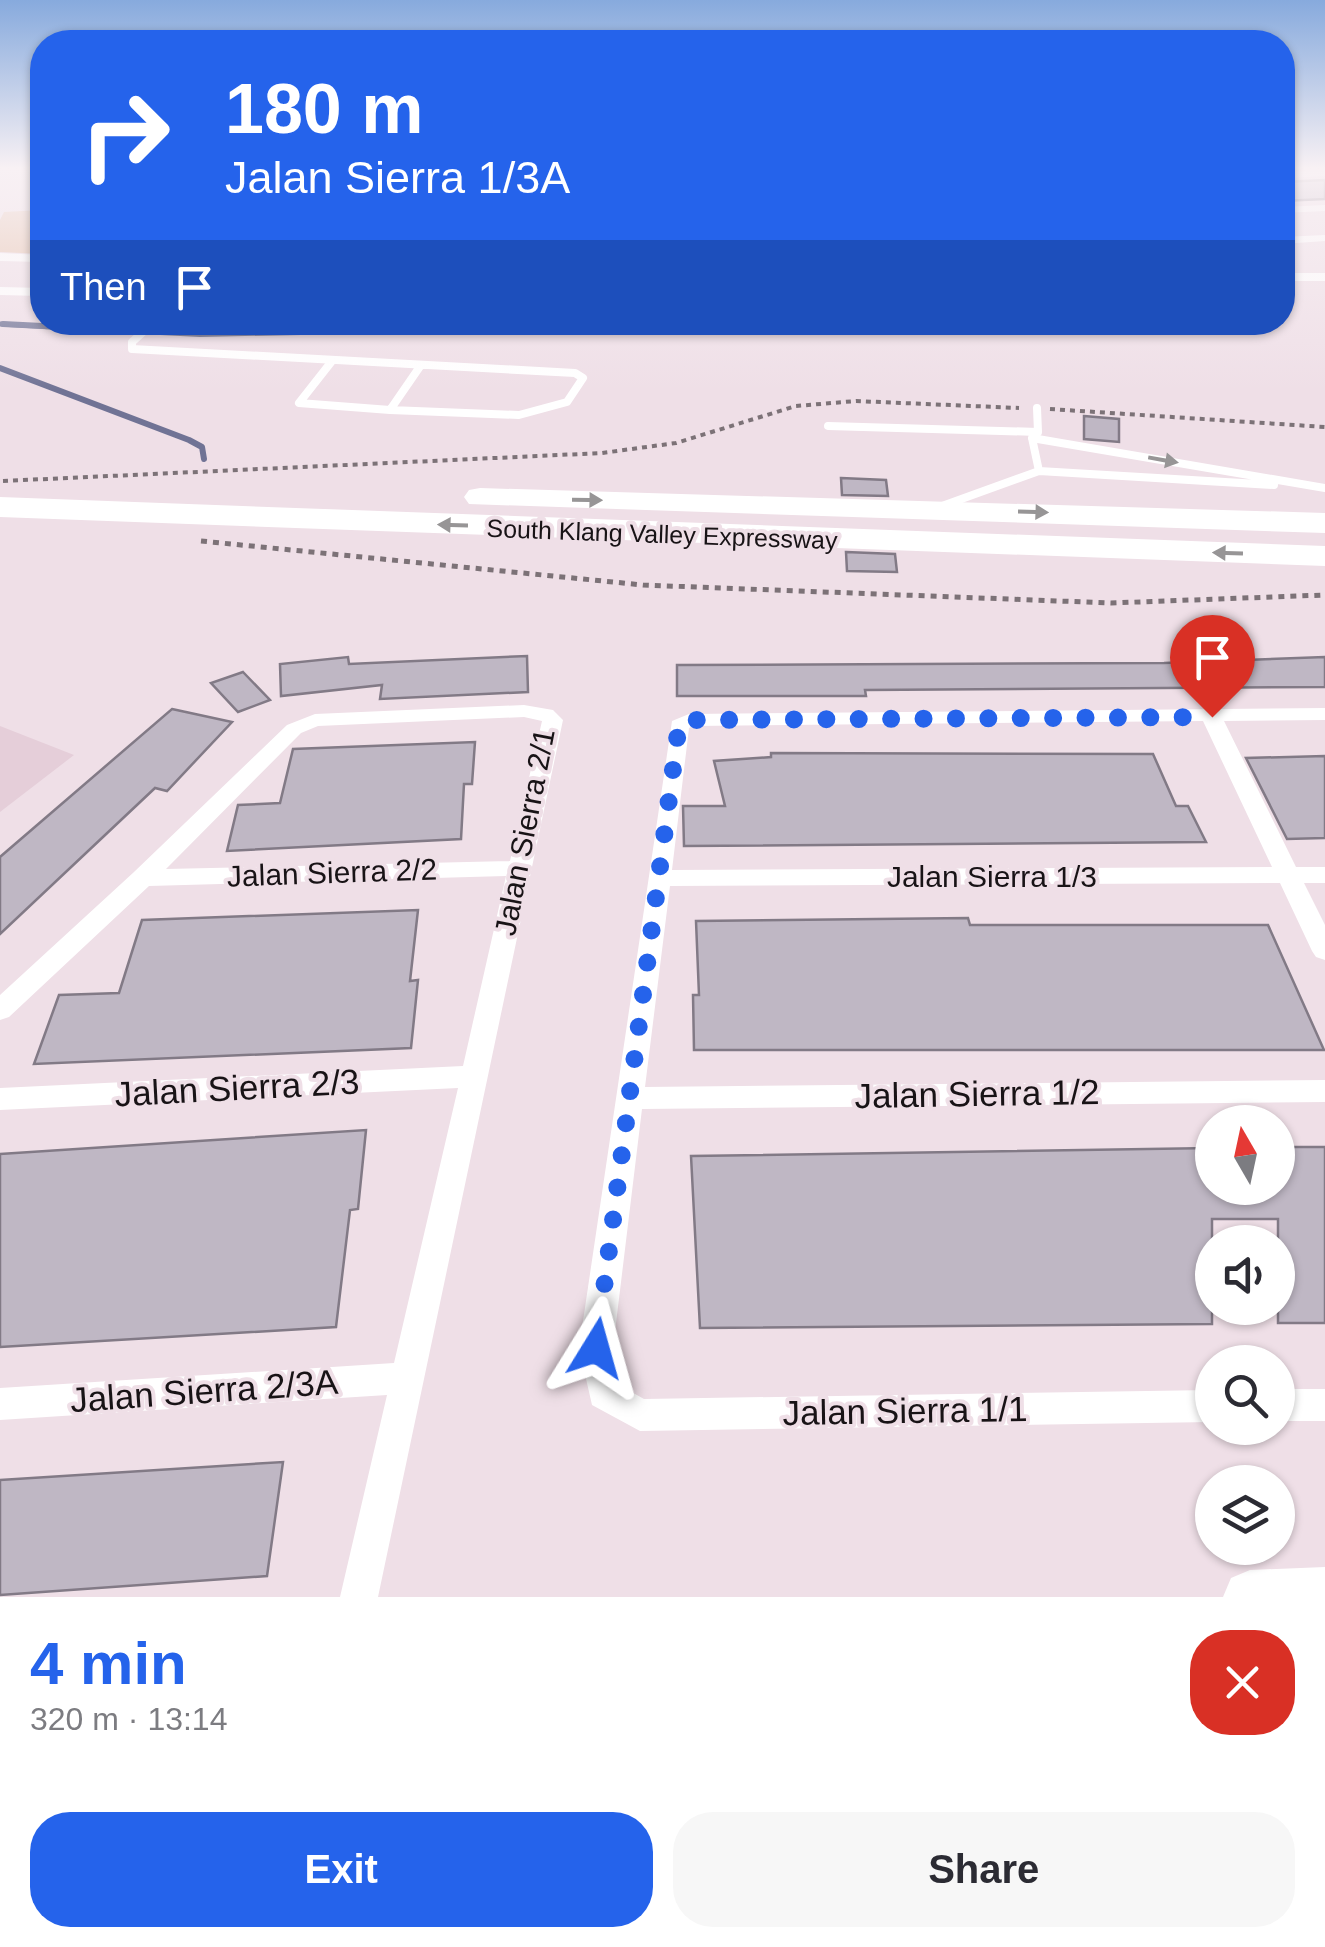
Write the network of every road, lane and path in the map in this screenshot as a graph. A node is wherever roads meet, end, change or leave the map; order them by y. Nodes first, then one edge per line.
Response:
1 (0, 257) edge
2 (30, 258) edge
3 (1295, 271) edge
4 (1295, 276) edge
5 (1303, 276) junction
6 (1325, 276) edge
7 (0, 291) edge
8 (30, 292) edge
9 (140, 335) edge
10 (332, 360) junction
11 (421, 365) junction
12 (1038, 408) junction
13 (390, 410) junction
14 (828, 426) dead end
15 (1325, 426) edge
16 (1035, 435) junction
17 (1039, 471) junction
18 (0, 484) edge
19 (1325, 488) edge
20 (0, 507) edge
21 (934, 509) junction
22 (1325, 522) edge
23 (192, 540) dead end
24 (1325, 556) edge
25 (1325, 595) edge
26 (1325, 714) edge
27 (1212, 717) junction
28 (520, 868) junction
29 (1325, 875) edge
30 (1289, 876) junction
31 (143, 878) junction
32 (659, 878) junction
33 (1325, 952) edge
34 (0, 1010) edge
35 (474, 1076) junction
36 (1325, 1091) edge
37 (630, 1098) junction
38 (0, 1100) edge
39 (408, 1378) junction
40 (0, 1404) edge
41 (1325, 1405) edge
42 (1195, 1406) edge
43 (1295, 1406) edge
44 (1325, 1594) edge
45 (360, 1597) edge
46 (1250, 1597) edge

1 - 2 street
3 - 5 street
4 - 5 street
5 - 6 street
7 - 8 street
9 - 10 lane
10 - 11 lane
10 - 13 lane
11 - 13 lane
11 - 13 lane
12 - 15 path
12 - 16 lane
12 - 18 path
14 - 16 lane
16 - 17 lane
16 -> 19 lane
17 - 19 lane
17 - 21 lane
18 -> 21 highway, South Klang Valley Expressway
24 -> 20 highway, South Klang Valley Expressway
21 -> 22 highway, South Klang Valley Expressway
23 - 25 path
26 - 27 street
27 - 30 street
27 - 32 street
28 - 31 street, Jalan Sierra 2/2
28 - 31 street, Jalan Sierra 2/1
28 - 35 street, Jalan Sierra 2/1
29 - 30 street, Jalan Sierra 1/3
30 - 32 street, Jalan Sierra 1/3
30 - 33 street
31 - 34 street, Jalan Sierra 2/1
32 - 37 street
35 - 38 street, Jalan Sierra 2/3
35 - 39 street, Jalan Sierra 2/1
36 - 37 street, Jalan Sierra 1/2
37 - 42 street, Jalan Sierra 1/1
39 - 40 street, Jalan Sierra 2/3A
39 - 45 street, Jalan Sierra 2/1
41 - 43 street
44 - 46 street

